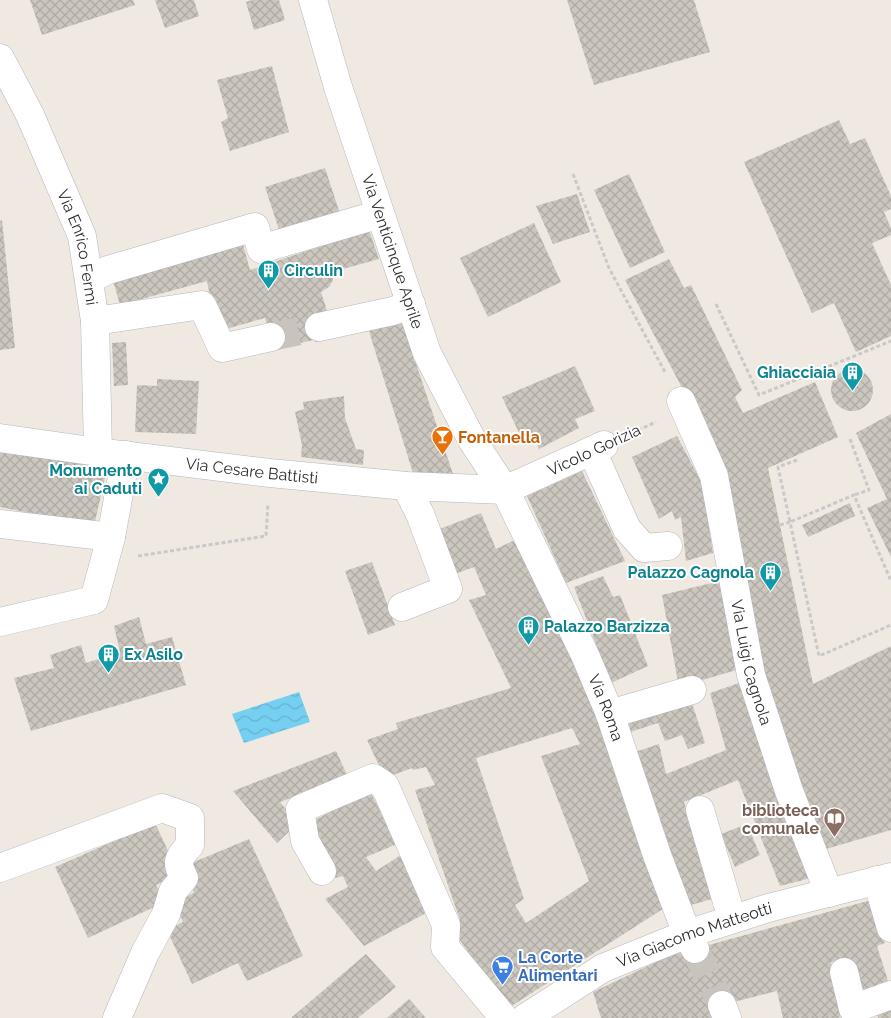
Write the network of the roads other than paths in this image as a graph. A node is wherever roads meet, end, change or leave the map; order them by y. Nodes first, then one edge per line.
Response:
1 (313, 0) edge
2 (0, 58) edge
3 (380, 214) junction
4 (89, 280) junction
5 (411, 304) junction
6 (95, 321) junction
7 (318, 327) tunnel mouth
8 (271, 337) tunnel mouth
9 (682, 406) road end
10 (0, 438) edge
11 (98, 452) junction
12 (126, 455) junction
13 (406, 486) junction
14 (505, 490) junction
15 (0, 524) edge
16 (668, 546) dead end
17 (107, 550) junction
18 (402, 607) dead end
19 (0, 622) edge
20 (692, 690) dead end
21 (610, 714) junction
22 (700, 810) dead end
23 (3, 864) edge
24 (322, 871) dead end
25 (884, 878) edge
26 (828, 893) junction
27 (732, 919) junction
28 (891, 928) edge
29 (691, 941) junction
30 (844, 972) dead end
31 (891, 995) edge
32 (854, 1014) edge
33 (118, 1018) edge
34 (504, 1018) edge
35 (525, 1018) edge

1 - 3 street, Via Venticinque Aprile
2 - 4 street, Via Enrico Fermi
3 - 4 street
3 - 5 street, Via Venticinque Aprile
4 - 6 street, Via Enrico Fermi
5 - 7 street
5 - 14 street, Via Venticinque Aprile
6 - 8 street
6 - 11 street, Via Enrico Fermi
9 - 26 street, Via Luigi Cagnola
10 - 11 street, Via Cesare Battisti
11 - 12 street, Via Cesare Battisti
12 - 13 street, Via Cesare Battisti
12 - 17 street
13 - 14 street, Via Cesare Battisti
13 - 18 street
14 - 16 street, Vicolo Gorizia
14 - 21 street, Via Roma
15 - 17 street
17 - 19 street
20 - 21 street
21 - 29 street, Via Roma
22 - 27 street
23 - 33 street
24 - 34 street
25 - 26 street, Via Giacomo Matteotti
25 - 28 street
26 - 27 street, Via Giacomo Matteotti
27 - 29 street, Via Giacomo Matteotti
29 - 35 street, Via Giacomo Matteotti
30 - 32 street
31 - 32 street

